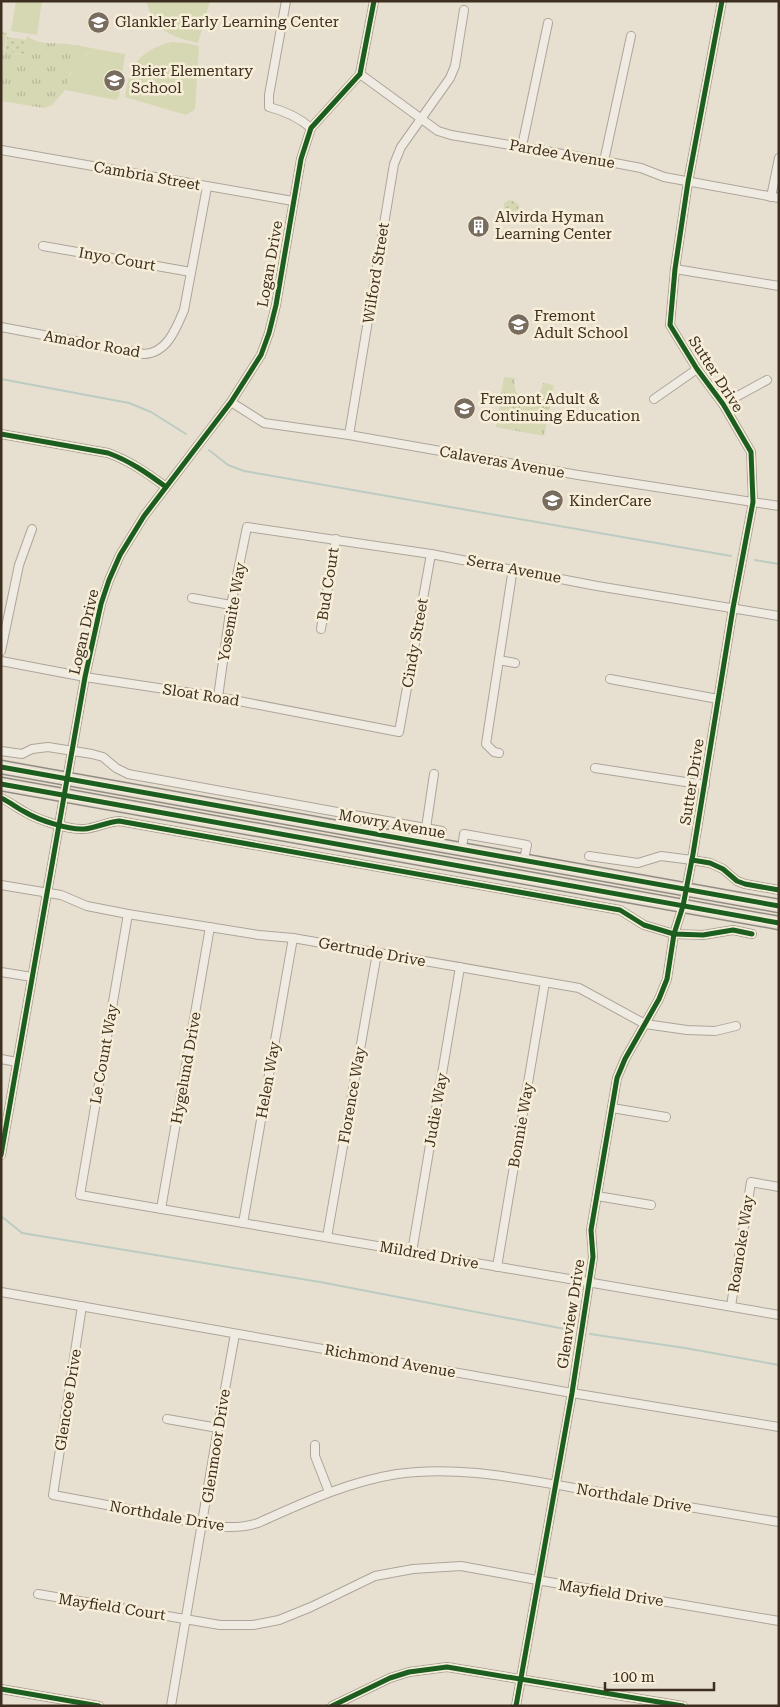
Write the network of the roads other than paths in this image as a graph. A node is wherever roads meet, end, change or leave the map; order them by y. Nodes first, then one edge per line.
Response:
1 (286, 1) edge
2 (374, 1) edge
3 (722, 1) edge
4 (464, 10) dead end
5 (548, 23) dead end
6 (632, 36) dead end
7 (360, 74) junction
8 (421, 118) junction
9 (311, 128) junction
10 (522, 146) junction
11 (1, 150) edge
12 (779, 158) edge
13 (604, 161) junction
14 (688, 182) junction
15 (207, 187) junction
16 (775, 197) edge
17 (293, 201) junction
18 (43, 246) dead end
19 (675, 269) junction
20 (191, 272) junction
21 (779, 286) edge
22 (1, 327) edge
23 (697, 369) junction
24 (767, 380) dead end
25 (654, 399) dead end
26 (230, 402) junction
27 (723, 404) junction
28 (1, 434) edge
29 (349, 435) junction
30 (166, 488) junction
31 (753, 502) junction
32 (779, 506) edge
33 (248, 527) joint
34 (32, 529) dead end
35 (336, 539) junction
36 (431, 554) junction
37 (513, 568) junction
38 (192, 598) dead end
39 (231, 605) junction
40 (734, 608) junction
41 (779, 616) edge
42 (321, 629) dead end
43 (1, 651) edge
44 (499, 660) junction
45 (1, 661) edge
46 (515, 663) dead end
47 (85, 677) junction
48 (610, 679) dead end
49 (218, 697) junction
50 (718, 699) junction
51 (400, 732) joint
52 (1, 751) edge
53 (73, 751) junction
54 (499, 752) dead end
55 (1, 767) edge
56 (595, 768) dead end
57 (434, 774) dead end
58 (68, 778) junction
59 (1, 784) edge
60 (705, 785) junction
61 (65, 796) junction
62 (1, 798) edge
63 (60, 825) junction
64 (426, 828) junction
65 (442, 831) dead end
66 (589, 856) dead end
67 (692, 860) junction
68 (1, 885) edge
69 (686, 888) junction
70 (779, 890) edge
71 (46, 893) junction
72 (683, 906) junction
73 (779, 906) edge
74 (128, 914) junction
75 (779, 923) edge
76 (210, 927) junction
77 (674, 934) junction
78 (752, 934) dead end
79 (293, 938) junction
80 (376, 953) junction
81 (460, 967) junction
82 (1, 972) edge
83 (32, 978) junction
84 (545, 982) junction
85 (644, 1024) junction
86 (736, 1026) dead end
87 (1, 1059) edge
88 (17, 1062) junction
89 (612, 1108) junction
90 (666, 1117) dead end
91 (2, 1149) edge
92 (779, 1186) edge
93 (80, 1194) joint
94 (597, 1196) junction
95 (651, 1204) dead end
96 (161, 1209) junction
97 (243, 1223) junction
98 (327, 1237) junction
99 (412, 1252) junction
100 (497, 1267) junction
101 (590, 1283) junction
102 (1, 1292) edge
103 (82, 1306) junction
104 (731, 1306) junction
105 (779, 1315) edge
106 (235, 1334) junction
107 (572, 1393) junction
108 (167, 1419) dead end
109 (779, 1427) edge
110 (218, 1428) junction
111 (315, 1445) dead end
112 (556, 1484) junction
113 (329, 1492) junction
114 (53, 1495) joint
115 (779, 1522) edge
116 (203, 1524) junction
117 (537, 1580) junction
118 (38, 1594) dead end
119 (186, 1619) junction
120 (779, 1621) edge
121 (520, 1678) junction
122 (1, 1689) edge
123 (99, 1706) edge
124 (171, 1706) edge
125 (332, 1706) edge
126 (516, 1706) edge
127 (683, 1706) edge

1 - 9 street
2 - 7 street
3 - 14 street, Sutter Drive
4 - 8 street, Wilford Street
5 - 10 street
6 - 13 street
7 - 8 street, Pardee Avenue
7 - 9 street, Logan Drive
8 - 10 street, Pardee Avenue
8 - 29 street, Wilford Street
9 - 17 street, Logan Drive
10 - 13 street, Pardee Avenue
11 - 15 street, Cambria Street
12 - 16 street
13 - 14 street, Pardee Avenue
14 - 16 street, Pardee Avenue
14 - 19 street, Sutter Drive
15 - 17 street, Cambria Street
15 - 20 street, Amador Road
17 - 26 street, Logan Drive
18 - 20 street, Inyo Court
19 - 21 street
19 - 23 street, Sutter Drive
20 - 22 street, Amador Road
23 - 25 street
23 - 27 street, Sutter Drive
24 - 27 street
26 - 29 street, Calaveras Avenue
26 - 30 street, Logan Drive
27 - 31 street, Sutter Drive
28 - 30 street
29 - 31 street, Calaveras Avenue
30 - 47 street, Logan Drive
31 - 32 street, Calaveras Avenue
31 - 40 street, Sutter Drive
33 - 35 street, Serra Avenue
33 - 39 street, Yosemite Way
34 - 43 street
35 - 36 street, Serra Avenue
35 - 42 street, Bud Court
36 - 37 street, Serra Avenue
36 - 51 street, Cindy Street
37 - 40 street, Serra Avenue
37 - 44 street
38 - 39 street
39 - 49 street, Yosemite Way
40 - 41 street, Serra Avenue
40 - 50 street, Sutter Drive
44 - 46 street
44 - 54 street
45 - 47 street, Sloat Road
47 - 49 street, Sloat Road
47 - 53 street, Logan Drive
48 - 50 street
49 - 51 street, Sloat Road
50 - 60 street, Sutter Drive
52 - 53 street, Mowry Avenue
53 - 58 street, Logan Drive
53 - 64 street, Mowry Avenue
55 - 58 main road, Mowry Avenue
56 - 60 street
57 - 64 street
58 - 61 street, Logan Drive
58 - 69 main road, Mowry Avenue
59 - 61 main road, Mowry Avenue
60 - 67 street, Sutter Drive
61 - 63 street, Logan Drive
61 - 72 main road, Mowry Avenue
62 - 63 street
63 - 71 street, Logan Drive
63 - 77 street
64 - 65 street, Mowry Avenue
66 - 67 street
67 - 69 street, Sutter Drive
67 - 70 street
68 - 71 street, Gertrude Drive
69 - 72 street, Sutter Drive
69 - 73 main road, Mowry Avenue
71 - 74 street, Gertrude Drive
71 - 83 street, Logan Drive
72 - 75 main road, Mowry Avenue
72 - 77 street, Glenview Drive
74 - 76 street, Gertrude Drive
74 - 93 street, Le Count Way
76 - 79 street, Gertrude Drive
76 - 96 street, Hygelund Drive
77 - 78 street
77 - 85 street, Glenview Drive
79 - 80 street, Gertrude Drive
79 - 97 street, Helen Way
80 - 81 street, Gertrude Drive
80 - 98 street, Florence Way
81 - 84 street, Gertrude Drive
81 - 99 street, Judie Way
82 - 83 street
83 - 88 street, Logan Drive
84 - 85 street, Gertrude Drive
84 - 100 street, Bonnie Way
85 - 86 street, Gertrude Drive
85 - 89 street, Glenview Drive
87 - 88 street
88 - 91 street, Logan Drive
89 - 90 street
89 - 94 street, Glenview Drive
92 - 104 street, Roanoke Way
93 - 96 street, Mildred Drive
94 - 95 street
94 - 101 street, Glenview Drive
96 - 97 street, Mildred Drive
97 - 98 street, Mildred Drive
98 - 99 street, Mildred Drive
99 - 100 street, Mildred Drive
100 - 101 street, Mildred Drive
101 - 104 street, Mildred Drive
101 - 107 street, Glenview Drive
102 - 103 street, Richmond Avenue
103 - 106 street, Richmond Avenue
103 - 114 street, Glencoe Drive
104 - 105 street, Mildred Drive
106 - 107 street, Richmond Avenue
106 - 110 street, Glenmoor Drive
107 - 109 street, Richmond Avenue
107 - 112 street, Glenview Drive
108 - 110 street
110 - 116 street, Glenmoor Drive
111 - 113 street
112 - 113 street, Northdale Drive
112 - 115 street, Northdale Drive
112 - 117 street, Glenview Drive
113 - 116 street, Northdale Drive
114 - 116 street, Northdale Drive
116 - 119 street, Glenmoor Drive
117 - 119 street, Mayfield Drive
117 - 120 street, Mayfield Drive
117 - 121 street, Glenview Drive
118 - 119 street, Mayfield Court
119 - 124 street, Glenmoor Drive
121 - 125 street
121 - 126 street, Glenview Drive
121 - 127 street
122 - 123 street

